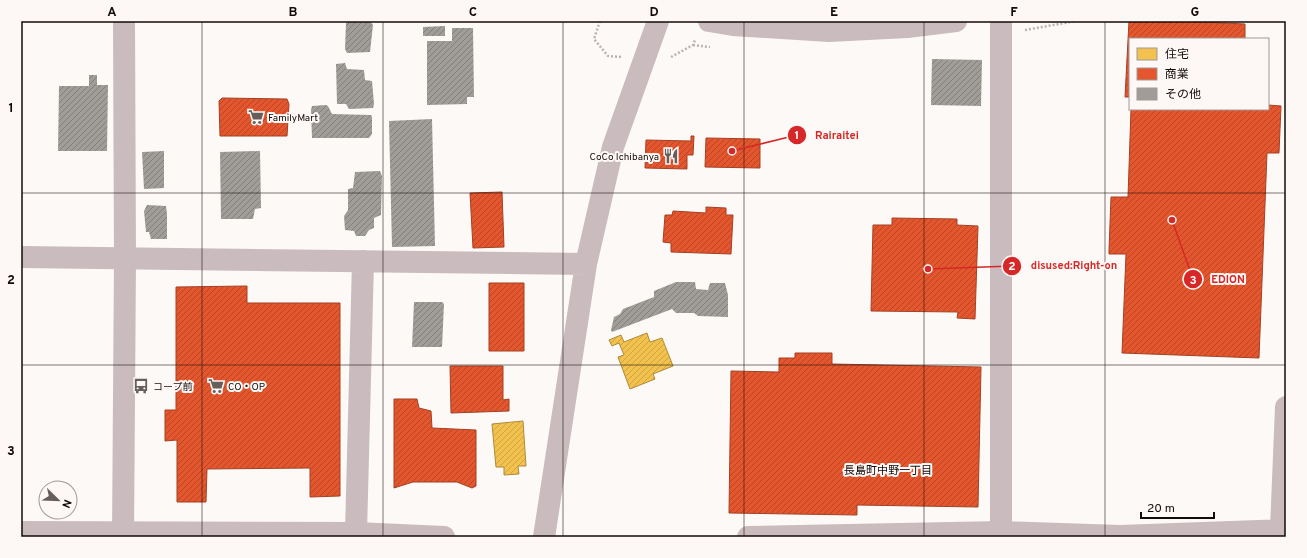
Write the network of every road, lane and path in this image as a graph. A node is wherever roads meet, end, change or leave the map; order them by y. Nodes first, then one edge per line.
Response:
1 (124, 21) edge
2 (658, 21) edge
3 (709, 21) edge
4 (956, 21) edge
5 (1001, 21) edge
6 (21, 257) edge
7 (125, 259) junction
8 (363, 261) junction
9 (586, 264) junction
10 (1286, 407) edge
11 (1283, 530) edge
12 (21, 532) edge
13 (1001, 532) junction
14 (356, 533) junction
15 (123, 535) edge
16 (1120, 536) edge
17 (444, 537) edge
18 (544, 537) edge
19 (748, 537) edge

1 - 7 street
2 - 9 street
3 - 4 street
5 - 13 street
6 - 7 street
7 - 8 street
7 - 15 street
8 - 9 street
8 - 14 street
9 - 18 street
10 - 11 street
11 - 16 street
12 - 15 street
13 - 16 street
13 - 19 street
14 - 15 street
14 - 17 street

